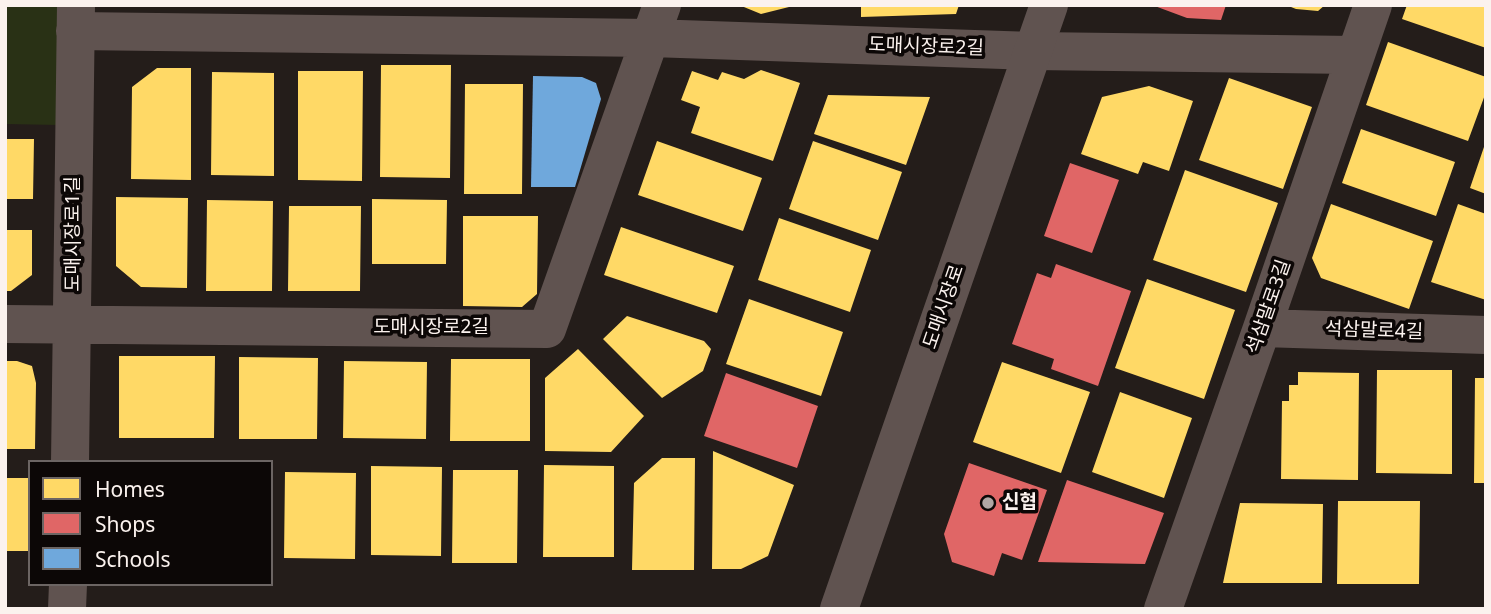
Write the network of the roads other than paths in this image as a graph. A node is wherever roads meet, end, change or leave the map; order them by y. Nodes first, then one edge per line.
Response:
1 (1049, 5) edge
2 (1373, 5) edge
3 (76, 18) edge
4 (657, 21) edge
5 (1033, 51) junction
6 (1355, 55) junction
7 (5, 324) edge
8 (73, 325) junction
9 (1262, 328) junction
10 (1486, 335) edge
11 (70, 460) edge
12 (68, 586) edge
13 (67, 609) edge
14 (839, 609) edge
15 (1163, 609) edge

1 - 5 street, 도매시장로
2 - 6 street, 석삼말로3길
3 - 4 street, 도매시장로2길
3 - 8 street, 도매시장로1길
4 - 5 street, 도매시장로2길
4 - 8 street, 도매시장로2길
5 - 6 street, 도매시장로2길
5 - 14 street, 도매시장로
6 - 9 street, 석삼말로3길
7 - 8 street, 도매시장로2길
8 - 11 street, 도매시장로1길
9 - 10 street, 석삼말로4길
9 - 15 street, 석삼말로3길
12 - 13 street

